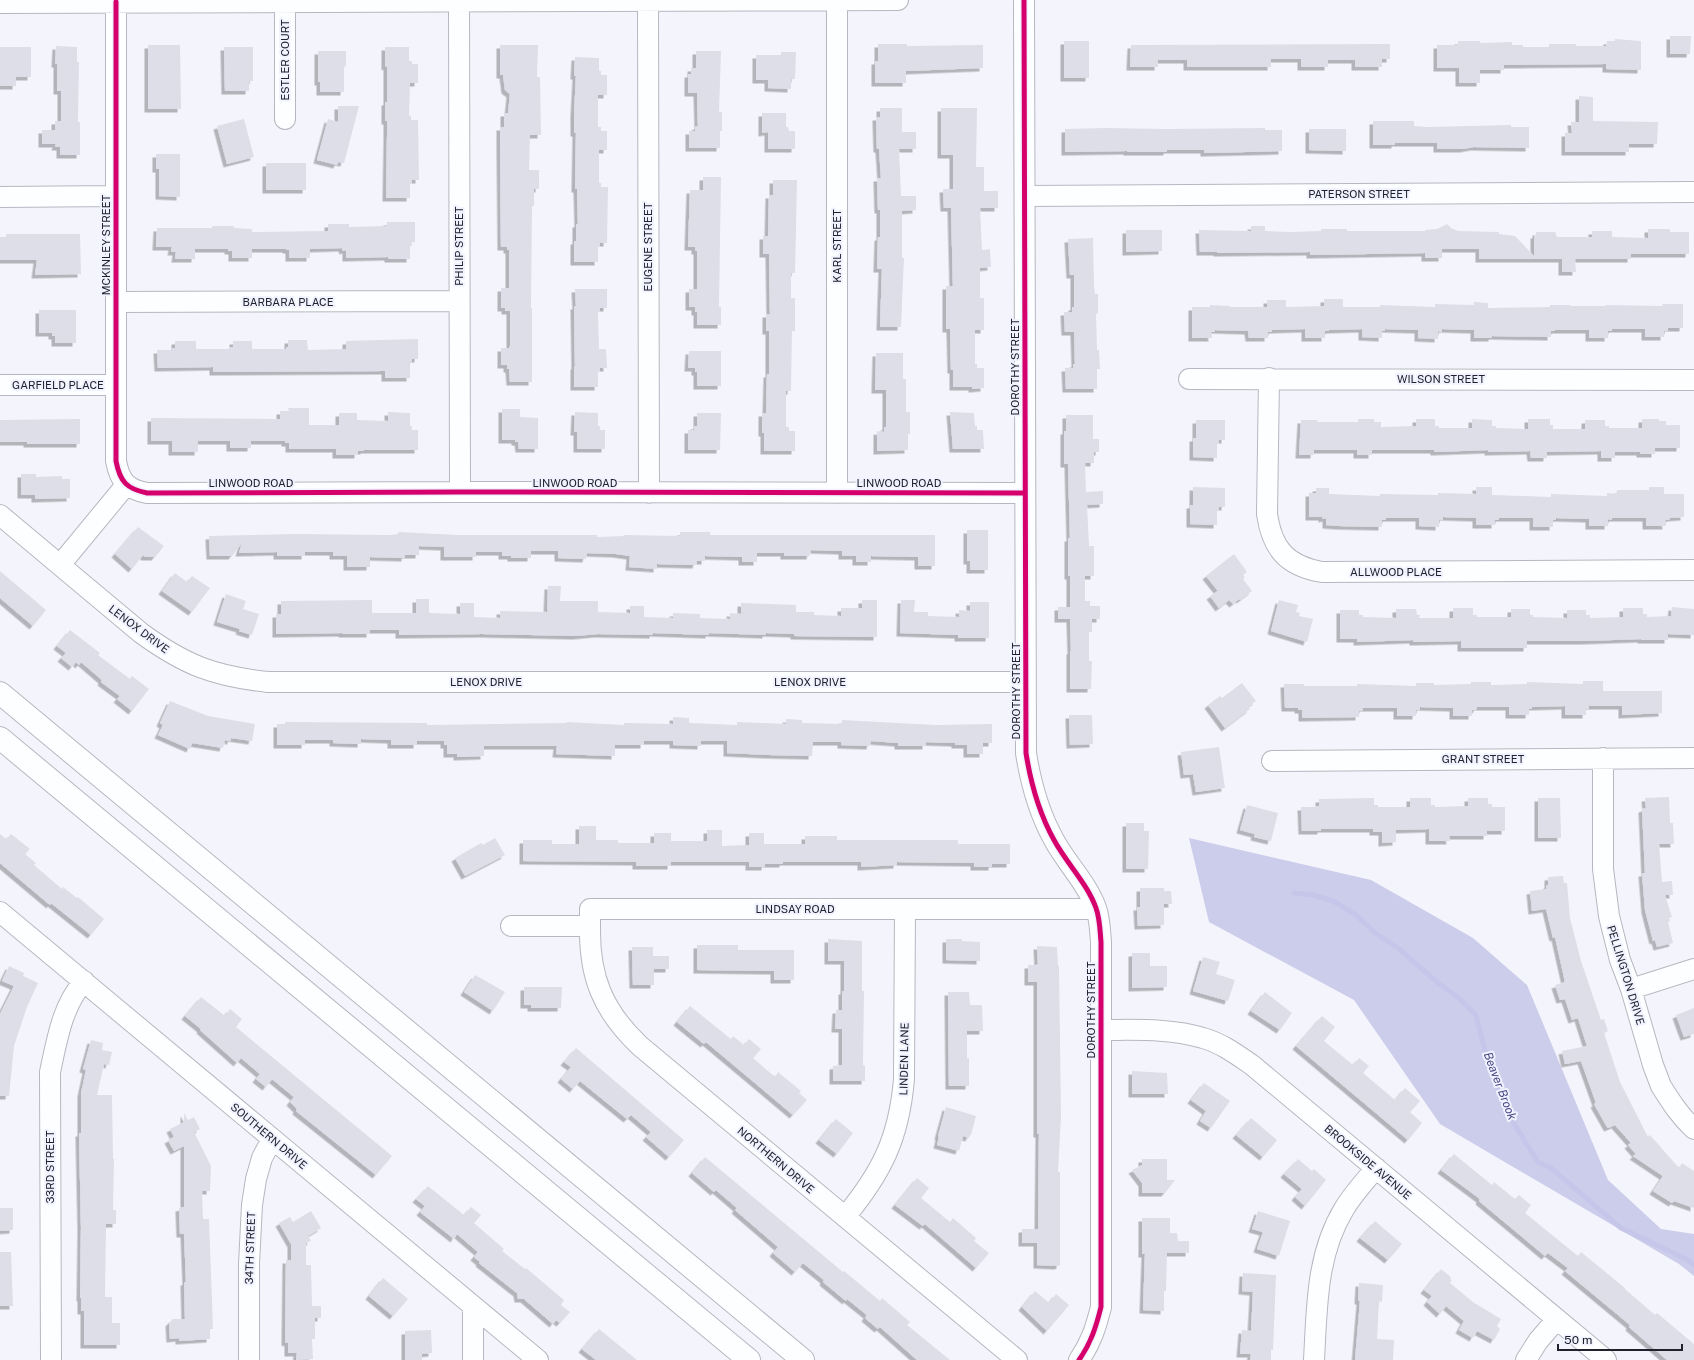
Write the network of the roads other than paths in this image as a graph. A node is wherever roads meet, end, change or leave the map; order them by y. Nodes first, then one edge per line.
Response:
1 (837, 0) edge
2 (898, 0) edge
3 (1024, 0) edge
4 (459, 1) edge
5 (648, 1) edge
6 (116, 2) junction
7 (285, 2) junction
8 (0, 3) edge
9 (285, 119) dead end
10 (1694, 192) edge
11 (116, 196) junction
12 (1025, 196) junction
13 (0, 197) edge
14 (460, 301) junction
15 (116, 302) junction
16 (1269, 378) junction
17 (1189, 379) dead end
18 (1694, 380) edge
19 (0, 385) edge
20 (116, 385) junction
21 (126, 485) junction
22 (460, 492) junction
23 (649, 493) junction
24 (837, 493) junction
25 (1025, 493) junction
26 (0, 515) edge
27 (60, 565) junction
28 (1694, 570) edge
29 (1025, 682) junction
30 (0, 694) edge
31 (0, 738) edge
32 (1603, 758) junction
33 (1694, 758) edge
34 (1272, 761) dead end
35 (905, 909) junction
36 (1096, 909) junction
37 (0, 912) edge
38 (511, 926) dead end
39 (590, 926) junction
40 (1694, 969) edge
41 (84, 982) junction
42 (1631, 989) junction
43 (1102, 1030) junction
44 (1694, 1129) edge
45 (272, 1139) junction
46 (1376, 1168) junction
47 (844, 1217) junction
48 (473, 1306) junction
49 (1557, 1319) junction
50 (51, 1360) edge
51 (249, 1360) edge
52 (473, 1360) edge
53 (538, 1360) edge
54 (749, 1360) edge
55 (803, 1360) edge
56 (1017, 1360) edge
57 (1079, 1360) edge
58 (1314, 1360) edge
59 (1526, 1360) edge
60 (1606, 1360) edge

1 - 2 street
1 - 5 street
1 - 24 street, KARL STREET
3 - 12 street, DOROTHY STREET
4 - 5 street
4 - 7 street
4 - 14 street, PHILIP STREET
5 - 23 street, EUGENE STREET
6 - 7 street
6 - 8 street
6 - 11 street, MCKINLEY STREET
7 - 9 street, ESTLER COURT
10 - 12 street, PATERSON STREET
11 - 13 street
11 - 15 street, MCKINLEY STREET
12 - 25 street, DOROTHY STREET
14 - 15 street, BARBARA PLACE
14 - 22 street, PHILIP STREET
15 - 20 street, MCKINLEY STREET
16 - 17 street, WILSON STREET
16 - 18 street, WILSON STREET
16 - 28 street, ALLWOOD PLACE
19 - 20 street, GARFIELD PLACE
20 - 21 street, MCKINLEY STREET
21 - 22 street, LINWOOD ROAD
21 - 27 street
22 - 23 street, LINWOOD ROAD
23 - 24 street, LINWOOD ROAD
24 - 25 street, LINWOOD ROAD
25 - 29 street, DOROTHY STREET
26 - 27 street, LENOX DRIVE
27 - 29 street, LENOX DRIVE
29 - 36 street, DOROTHY STREET
30 - 55 highway
31 - 54 highway
32 - 33 street, GRANT STREET
32 - 34 street, GRANT STREET
32 - 42 street, PELLINGTON DRIVE
35 - 36 street, LINDSAY ROAD
35 - 39 street, LINDSAY ROAD
35 - 47 street, LINDEN LANE
36 - 43 street, DOROTHY STREET
37 - 41 street, SOUTHERN DRIVE
38 - 39 street
39 - 47 street, NORTHERN DRIVE
40 - 42 street
41 - 45 street, SOUTHERN DRIVE
41 - 50 street, 33RD STREET
42 - 44 street, PELLINGTON DRIVE
43 - 46 street, BROOKSIDE AVENUE
43 - 57 street, DOROTHY STREET
45 - 48 street, SOUTHERN DRIVE
45 - 51 street, 34TH STREET
46 - 49 street, BROOKSIDE AVENUE
46 - 58 street
47 - 56 street, NORTHERN DRIVE
48 - 52 street
48 - 53 street, SOUTHERN DRIVE
49 - 59 street
49 - 60 street, BROOKSIDE AVENUE

